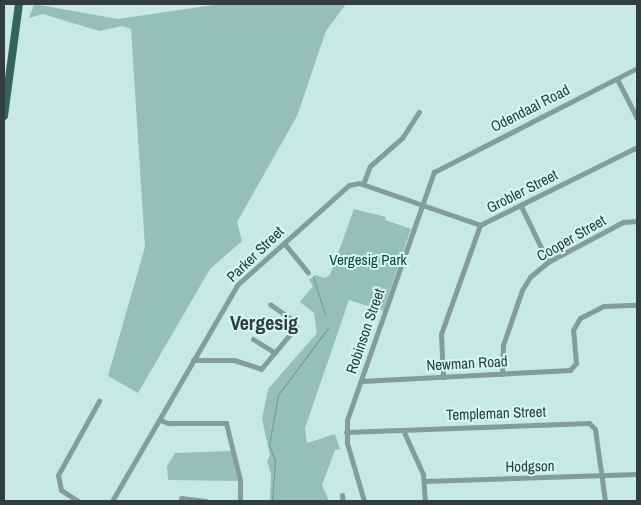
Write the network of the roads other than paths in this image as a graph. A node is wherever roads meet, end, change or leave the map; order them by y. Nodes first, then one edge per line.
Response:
1 (19, 4) edge
2 (637, 68) edge
3 (617, 79) junction
4 (418, 112) dead end
5 (4, 116) edge
6 (637, 118) edge
7 (637, 147) edge
8 (434, 172) joint
9 (363, 184) junction
10 (422, 205) junction
11 (521, 206) junction
12 (637, 221) edge
13 (480, 225) junction
14 (284, 243) junction
15 (548, 262) junction
16 (308, 273) dead end
17 (270, 304) dead end
18 (637, 305) edge
19 (253, 339) dead end
20 (275, 353) junction
21 (193, 360) junction
22 (502, 374) junction
23 (443, 377) junction
24 (361, 381) junction
25 (99, 400) dead end
26 (160, 420) junction
27 (403, 430) junction
28 (346, 432) junction
29 (637, 474) edge
30 (601, 477) junction
31 (424, 481) junction
32 (181, 498) dead end
33 (213, 499) dead end
34 (206, 500) edge
35 (78, 501) edge
36 (112, 501) edge
37 (240, 501) edge
38 (364, 501) edge
39 (425, 501) edge
40 (605, 501) edge

1 - 5 main road
2 - 3 street, Odendaal Road
3 - 6 street
3 - 8 street, Odendaal Road
4 - 9 street
7 - 11 street, Grobler Street
8 - 10 street, Robinson Street
9 - 10 street
9 - 14 street, Parker Street
10 - 13 street
10 - 24 street, Robinson Street
11 - 13 street, Grobler Street
11 - 15 street
12 - 15 street, Cooper Street
13 - 23 street, Grobler Street
14 - 16 street
14 - 21 street, Parker Street
15 - 22 street, Cooper Street
17 - 20 street
18 - 22 street, Newman Road
19 - 20 street
20 - 21 street
21 - 26 street, Parker Street
22 - 23 street, Newman Road
23 - 24 street, Newman Road
24 - 28 street, Robinson Street
25 - 35 street
26 - 36 street, Parker Street
26 - 37 street
27 - 28 street, Templeman Street
27 - 30 street, Templeman Street
27 - 31 street
28 - 38 street
29 - 30 street, Hodgson
30 - 31 street, Hodgson
30 - 40 street, Templeman Street
31 - 39 street
32 - 34 street
33 - 34 street

